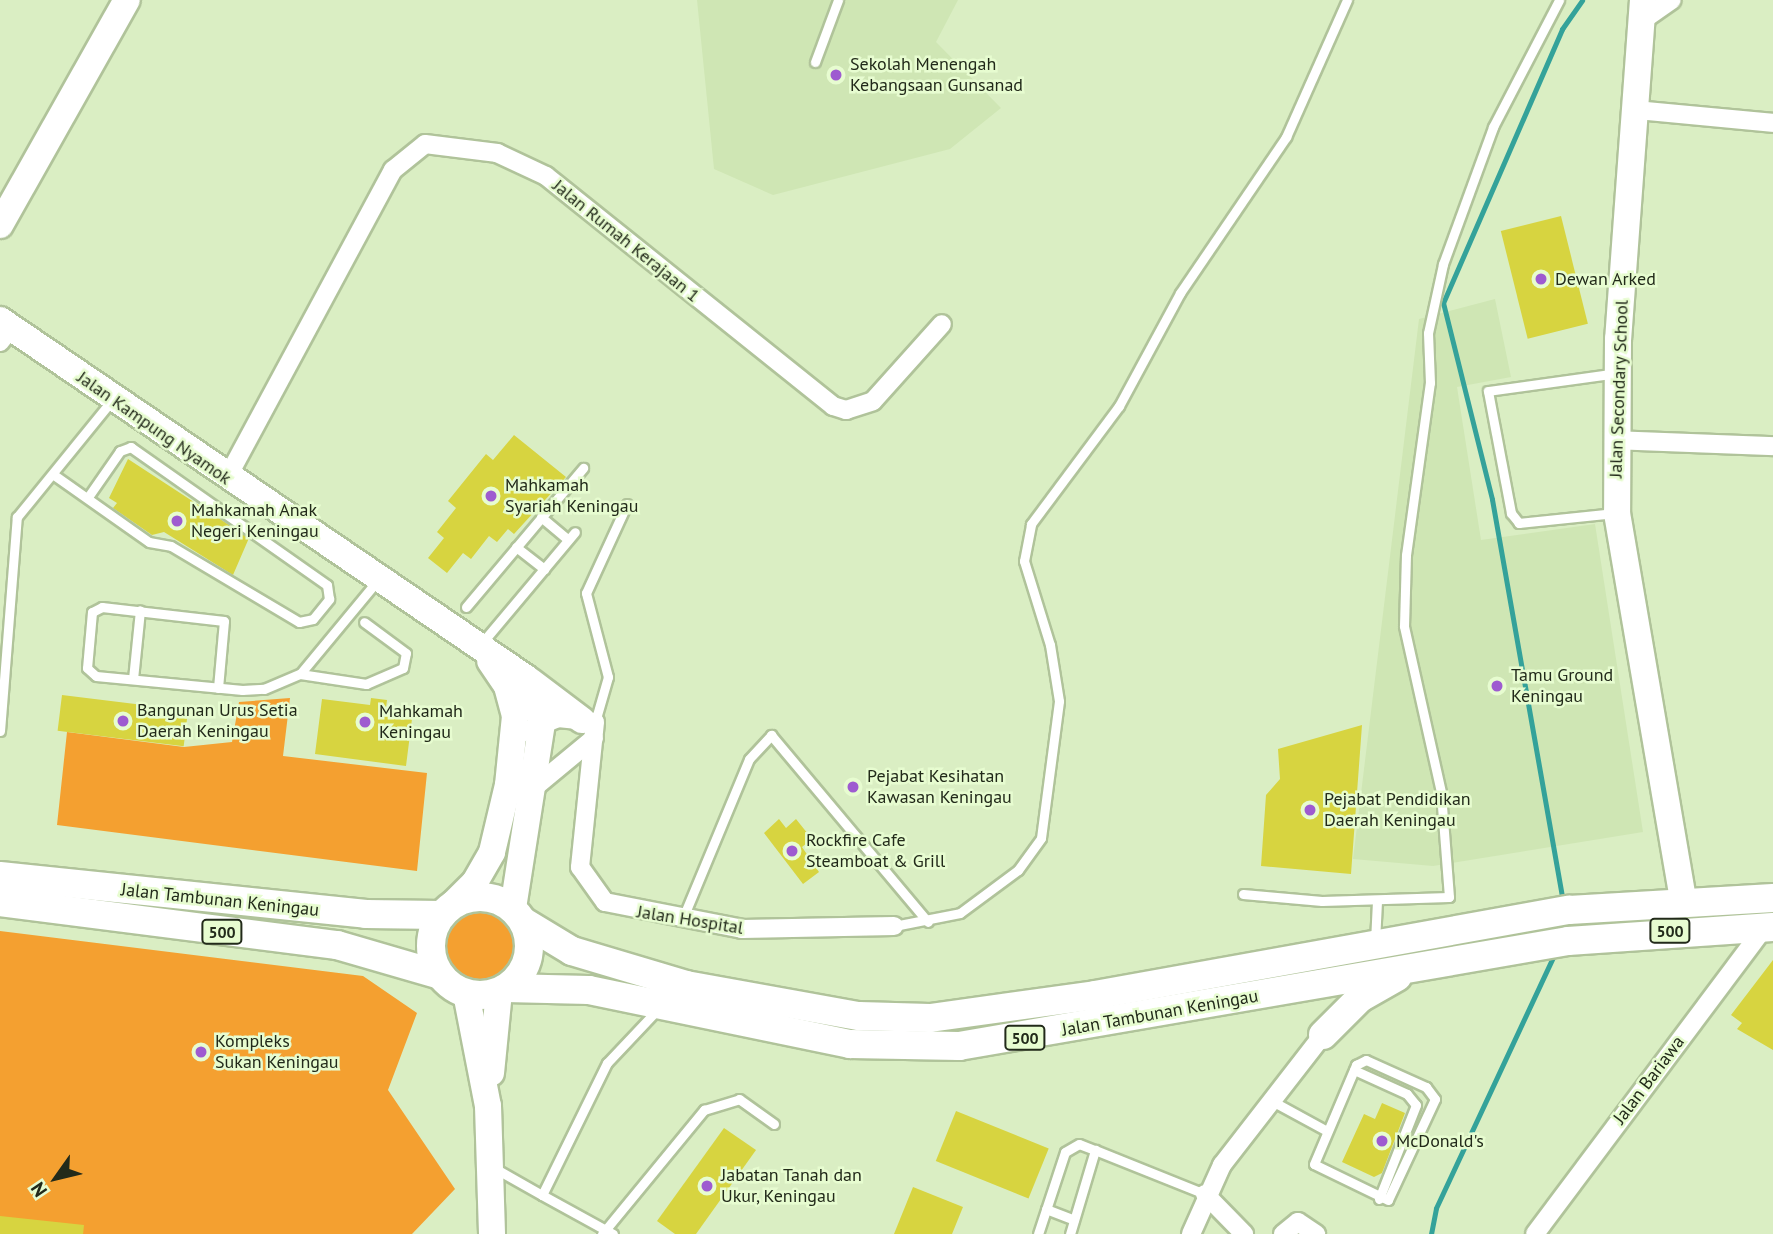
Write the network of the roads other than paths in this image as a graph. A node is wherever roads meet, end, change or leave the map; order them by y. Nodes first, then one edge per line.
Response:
1 (127, 0) edge
2 (838, 0) edge
3 (1347, 0) edge
4 (1559, 0) edge
5 (1672, 0) edge
6 (1643, 7) edge
7 (815, 62) dead end
8 (1636, 110) junction
9 (1773, 123) edge
10 (0, 225) edge
11 (942, 324) dead end
12 (4, 330) edge
13 (1617, 373) junction
14 (112, 400) junction
15 (1614, 440) junction
16 (1773, 446) edge
17 (583, 468) dead end
18 (54, 475) junction
19 (227, 478) junction
20 (88, 497) junction
21 (627, 503) dead end
22 (1617, 513) junction
23 (541, 517) junction
24 (516, 547) junction
25 (544, 569) junction
26 (377, 581) junction
27 (466, 607) dead end
28 (140, 610) junction
29 (4, 622) edge
30 (364, 622) dead end
31 (480, 650) junction
32 (300, 674) junction
33 (526, 678) junction
34 (132, 680) junction
35 (218, 688) junction
36 (542, 723) junction
37 (590, 726) junction
38 (0, 732) edge
39 (514, 736) junction
40 (539, 784) junction
41 (587, 793) junction
42 (0, 876) edge
43 (1243, 894) dead end
44 (1773, 898) edge
45 (1683, 899) junction
46 (1377, 901) junction
47 (0, 902) edge
48 (447, 910) junction
49 (519, 916) junction
50 (682, 922) junction
51 (928, 922) junction
52 (894, 926) joint
53 (1769, 927) edge
54 (1374, 945) junction
55 (1439, 961) junction
56 (440, 975) junction
57 (503, 990) junction
58 (466, 993) junction
59 (1268, 993) junction
60 (660, 1007) junction
61 (1322, 1035) junction
62 (1354, 1070) junction
63 (1272, 1101) junction
64 (488, 1106) junction
65 (774, 1124) dead end
66 (1327, 1132) junction
67 (1095, 1150) junction
68 (490, 1165) junction
69 (1206, 1194) junction
70 (542, 1195) junction
71 (1379, 1199) junction
72 (1046, 1209) junction
73 (1074, 1220) junction
74 (607, 1232) edge
75 (1040, 1233) edge
76 (492, 1234) edge
77 (1070, 1234) edge
78 (1191, 1234) edge
79 (1244, 1234) edge
80 (1283, 1234) edge
81 (1316, 1234) edge
82 (1535, 1234) edge

1 - 10 street
2 - 7 lane
3 - 51 lane
4 - 46 lane
5 - 6 street
6 - 8 street, Jalan Secondary School
8 - 9 street
8 - 13 street, Jalan Secondary School
11 - 19 street, Jalan Rumah Kerajaan 1
12 - 14 street, Jalan Kampung Nyamok
13 - 15 street, Jalan Secondary School
13 - 22 lane
14 - 18 lane
14 - 19 street, Jalan Kampung Nyamok
15 - 16 street
15 - 22 street, Jalan Secondary School
17 - 23 lane
18 - 20 lane
18 - 29 lane
19 - 26 street, Jalan Kampung Nyamok
20 - 20 lane
21 - 37 lane
22 - 45 street, Jalan Secondary School
23 - 24 lane
23 - 25 lane
24 - 25 lane
24 - 27 lane
25 - 31 lane
26 - 31 street, Jalan Kampung Nyamok
26 - 32 lane
28 - 34 lane
28 - 34 lane
28 - 35 lane
29 - 38 lane
30 - 32 lane
31 - 33 street, Jalan Kampung Nyamok
31 - 39 street, Jalan Kampung Nyamok
32 - 35 lane
33 - 36 street
33 - 37 street, Jalan Kampung Nyamok
34 - 35 lane
36 - 37 street
36 - 39 street
36 - 40 street
37 - 40 street
37 - 41 street, Jalan Hospital
39 - 48 street, Jalan Kampung Nyamok
40 - 41 street
40 - 49 street
41 - 50 street, Jalan Hospital
42 - 48 main road, Jalan Tambunan Keningau / 500
43 - 46 lane
44 - 45 main road, Jalan Tambunan Keningau / 500
45 - 54 main road, Jalan Tambunan Keningau / 500
46 - 54 lane
47 - 56 main road, Jalan Tambunan Keningau / 500
48 - 49 main road, 500
48 - 56 main road
49 - 54 main road, Jalan Tambunan Keningau / 500
49 - 57 main road
50 - 51 lane
50 - 52 street, Jalan Hospital
51 - 52 lane
53 - 55 main road, Jalan Tambunan Keningau / 500
53 - 82 street, Jalan Bariawa
55 - 59 main road, Jalan Tambunan Keningau / 500
55 - 61 main road
56 - 58 main road, 500
57 - 58 main road, 500
57 - 60 main road, Jalan Tambunan Keningau / 500
57 - 64 street
58 - 64 street
59 - 60 main road, Jalan Tambunan Keningau / 500
59 - 61 main road
60 - 70 lane
61 - 63 street
62 - 66 lane
62 - 71 lane
62 - 71 lane
63 - 66 lane
63 - 69 street
64 - 68 street
65 - 74 lane
66 - 71 lane
67 - 69 lane
67 - 72 lane
67 - 73 lane
68 - 70 lane
68 - 76 street
69 - 78 street
69 - 79 street
70 - 74 lane
72 - 73 lane
72 - 75 lane
73 - 77 lane
80 - 81 street

